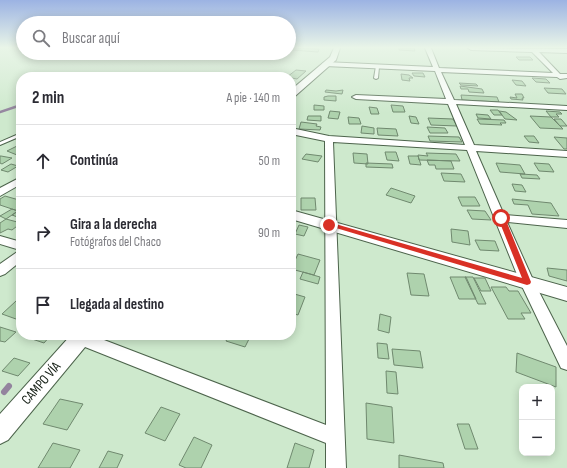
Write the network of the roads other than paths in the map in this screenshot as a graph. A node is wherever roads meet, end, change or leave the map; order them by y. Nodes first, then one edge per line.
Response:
1 (319, 70) edge
2 (377, 70) edge
3 (435, 70) edge
4 (438, 70) junction
5 (553, 70) edge
6 (558, 75) junction
7 (567, 76) edge
8 (376, 78) dead end
9 (567, 84) edge
10 (296, 90) edge
11 (356, 97) dead end
12 (451, 102) junction
13 (567, 108) edge
14 (296, 132) edge
15 (16, 136) edge
16 (329, 139) junction
17 (0, 144) edge
18 (470, 147) junction
19 (567, 154) edge
20 (16, 183) edge
21 (0, 193) edge
22 (296, 215) edge
23 (501, 218) junction
24 (567, 224) edge
25 (329, 225) junction
26 (0, 240) edge
27 (16, 245) edge
28 (16, 258) edge
29 (0, 271) edge
30 (527, 282) junction
31 (567, 294) edge
32 (78, 340) edge
33 (92, 340) edge
34 (567, 363) edge
35 (4, 420) edge
36 (336, 438) junction
37 (336, 468) edge

1 - 10 street
2 - 8 lane
3 - 4 street
4 - 6 street
4 - 12 street
5 - 6 street
6 - 7 street
6 - 9 street
11 - 12 street
12 - 13 street
12 - 18 street
14 - 16 street
15 - 17 lane
16 - 18 street
16 - 25 street
18 - 19 street
18 - 23 street
20 - 21 street
22 - 25 street
23 - 24 street
23 - 30 street
25 - 30 street
25 - 36 street
26 - 27 street
28 - 29 street
30 - 31 street
30 - 34 street
32 - 35 street, CAMPO VÍA
33 - 36 street
36 - 37 street

